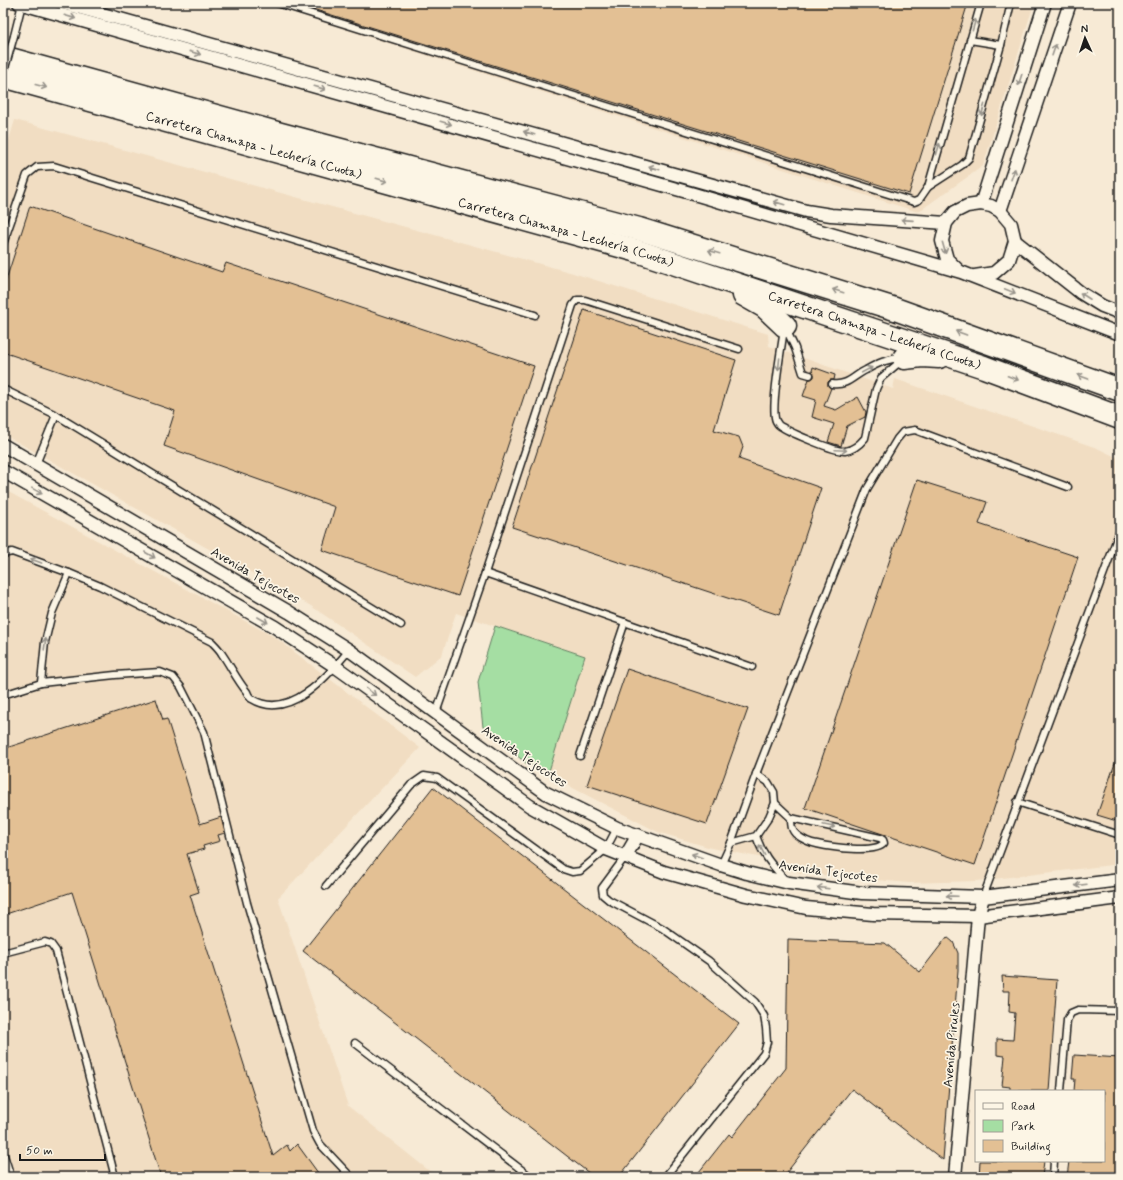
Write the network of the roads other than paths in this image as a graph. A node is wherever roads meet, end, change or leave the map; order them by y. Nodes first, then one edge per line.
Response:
1 (21, 3) edge
2 (64, 3) edge
3 (277, 3) edge
4 (980, 3) edge
5 (1011, 3) edge
6 (1045, 3) edge
7 (1070, 3) edge
8 (970, 40) junction
9 (1001, 45) junction
10 (3, 57) edge
11 (3, 75) edge
12 (928, 187) junction
13 (981, 204) junction
14 (1000, 210) junction
15 (946, 223) junction
16 (1016, 241) junction
17 (3, 244) edge
18 (634, 250) junction
19 (961, 272) junction
20 (974, 276) junction
21 (1120, 313) edge
22 (535, 316) dead end
23 (785, 326) junction
24 (1120, 334) edge
25 (739, 349) dead end
26 (904, 358) junction
27 (984, 367) junction
28 (810, 375) dead end
29 (832, 384) dead end
30 (3, 389) edge
31 (1120, 390) edge
32 (56, 415) junction
33 (1120, 418) edge
34 (3, 445) edge
35 (36, 464) junction
36 (3, 472) edge
37 (1068, 487) dead end
38 (1120, 530) edge
39 (3, 554) edge
40 (69, 573) junction
41 (485, 573) junction
42 (625, 622) junction
43 (401, 625) dead end
44 (349, 650) junction
45 (336, 667) junction
46 (752, 667) dead end
47 (41, 683) junction
48 (3, 695) edge
49 (436, 713) junction
50 (580, 756) dead end
51 (756, 774) junction
52 (1017, 802) junction
53 (775, 803) junction
54 (791, 818) junction
55 (618, 828) junction
56 (638, 835) junction
57 (1120, 835) edge
58 (756, 836) junction
59 (731, 843) junction
60 (606, 848) junction
61 (625, 856) junction
62 (721, 865) junction
63 (1120, 880) edge
64 (789, 883) junction
65 (326, 886) dead end
66 (983, 897) junction
67 (1120, 898) edge
68 (978, 916) junction
69 (3, 953) edge
70 (1120, 1010) edge
71 (355, 1043) dead end
72 (1061, 1090) edge
73 (3, 1152) edge
74 (1054, 1162) edge
75 (11, 1177) edge
76 (115, 1177) edge
77 (351, 1177) edge
78 (531, 1177) edge
79 (665, 1177) edge
80 (955, 1177) edge
81 (1053, 1177) edge

1 - 11 lane, bridge
1 -> 19 street
15 -> 2 street
3 - 12 lane
8 -> 4 lane
5 - 9 lane
6 -> 13 street
14 -> 7 street
8 - 9 lane
12 -> 8 lane
9 -> 12 lane
31 -> 10 highway, Carretera Chamapa - Lechería (Cuota)
11 -> 18 highway, Carretera Chamapa - Lechería (Cuota)
13 - 14 street
13 - 15 street
14 - 16 street
15 -> 19 street
16 - 20 street
21 -> 16 street
17 - 22 lane
18 - 23 highway
18 - 27 highway, Carretera Chamapa - Lechería (Cuota)
19 - 20 street
20 -> 24 street
23 -> 26 lane
23 - 28 lane
25 - 41 lane
26 - 27 highway
29 -> 26 lane
27 -> 33 highway, Carretera Chamapa - Lechería (Cuota)
30 - 32 lane
32 - 35 lane
32 - 43 lane
34 - 35 street, Avenida Tejocotes
35 - 44 street, Avenida Tejocotes
36 -> 45 street
37 - 51 lane
38 - 52 lane
40 -> 39 lane
40 - 45 lane
47 -> 40 lane
41 - 42 lane
41 - 49 lane
42 - 46 lane
42 - 50 lane
44 - 45 lane
44 - 49 street, Avenida Tejocotes
45 -> 60 street
47 - 48 lane
47 - 77 lane
49 - 55 street, Avenida Tejocotes
51 - 53 lane
51 - 59 lane
52 - 57 lane
52 - 66 lane
53 - 54 lane
53 - 58 lane
54 -> 54 lane
55 - 56 street, Avenida Tejocotes
55 - 60 lane
56 - 61 street
62 -> 56 street, Avenida Tejocotes
58 - 59 lane
64 -> 58 lane
59 - 62 lane
60 - 61 street
60 - 65 lane
61 - 68 street
61 - 79 lane
62 - 64 street, Avenida Tejocotes
63 -> 66 street, Avenida Tejocotes
66 -> 64 street, Avenida Tejocotes
66 - 68 street, Avenida Pirules
67 - 68 street
68 - 80 street, Avenida Pirules
69 - 76 lane
70 - 72 lane
71 - 78 lane
73 - 75 lane
74 - 81 lane

